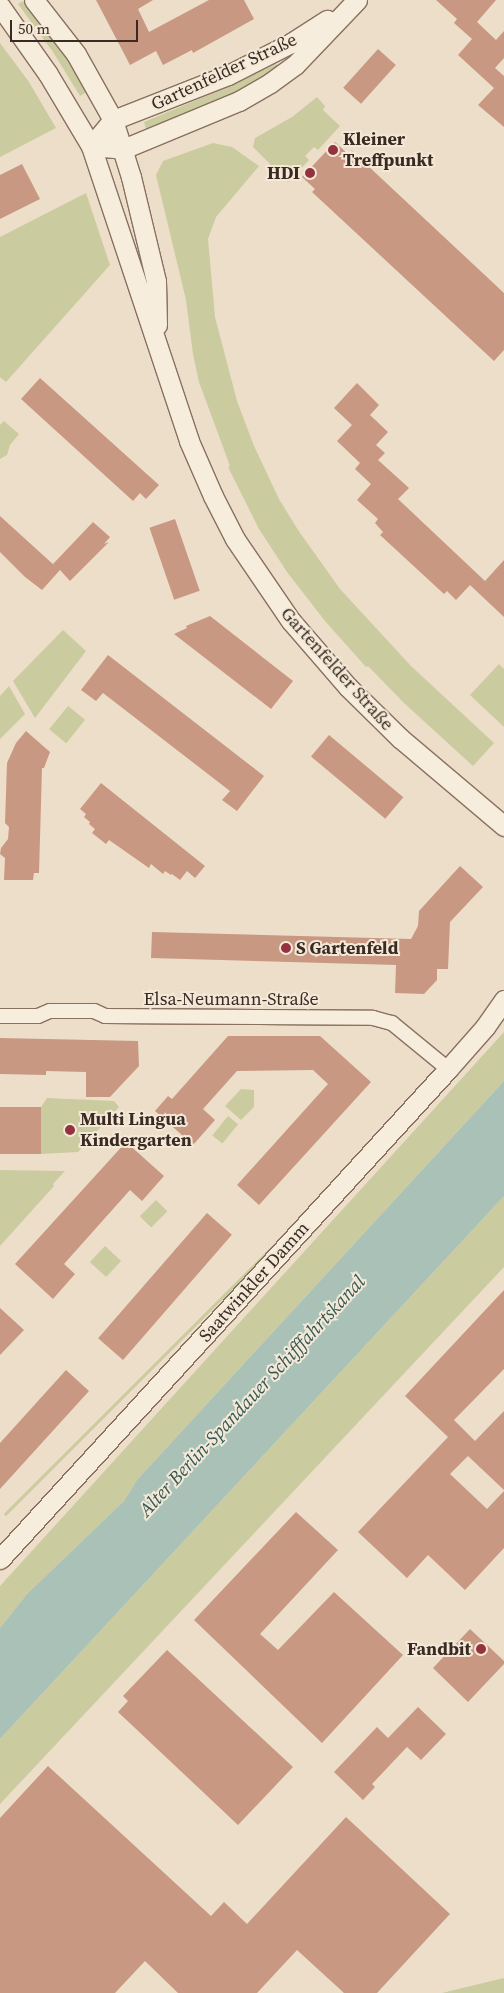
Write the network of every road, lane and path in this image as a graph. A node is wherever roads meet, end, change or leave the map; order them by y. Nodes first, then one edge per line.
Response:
1 (34, 0) edge
2 (0, 6) edge
3 (113, 120) junction
4 (92, 146) junction
5 (123, 148) junction
6 (157, 341) junction
7 (504, 826) edge
8 (504, 1000) edge
9 (0, 1016) edge
10 (448, 1069) junction
11 (0, 1559) edge

1 - 3 main road
2 - 4 main road
3 - 4 main road
3 - 5 main road, Gartenfelder Straße
3 - 5 main road, Gartenfelder Straße
4 - 5 main road, Gartenfelder Straße
4 - 6 main road, Gartenfelder Straße
5 - 6 main road, Gartenfelder Straße
6 - 7 main road, Gartenfelder Straße
8 - 10 main road, Saatwinkler Damm
9 - 10 street, Elsa-Neumann-Straße
10 - 11 main road, Saatwinkler Damm

